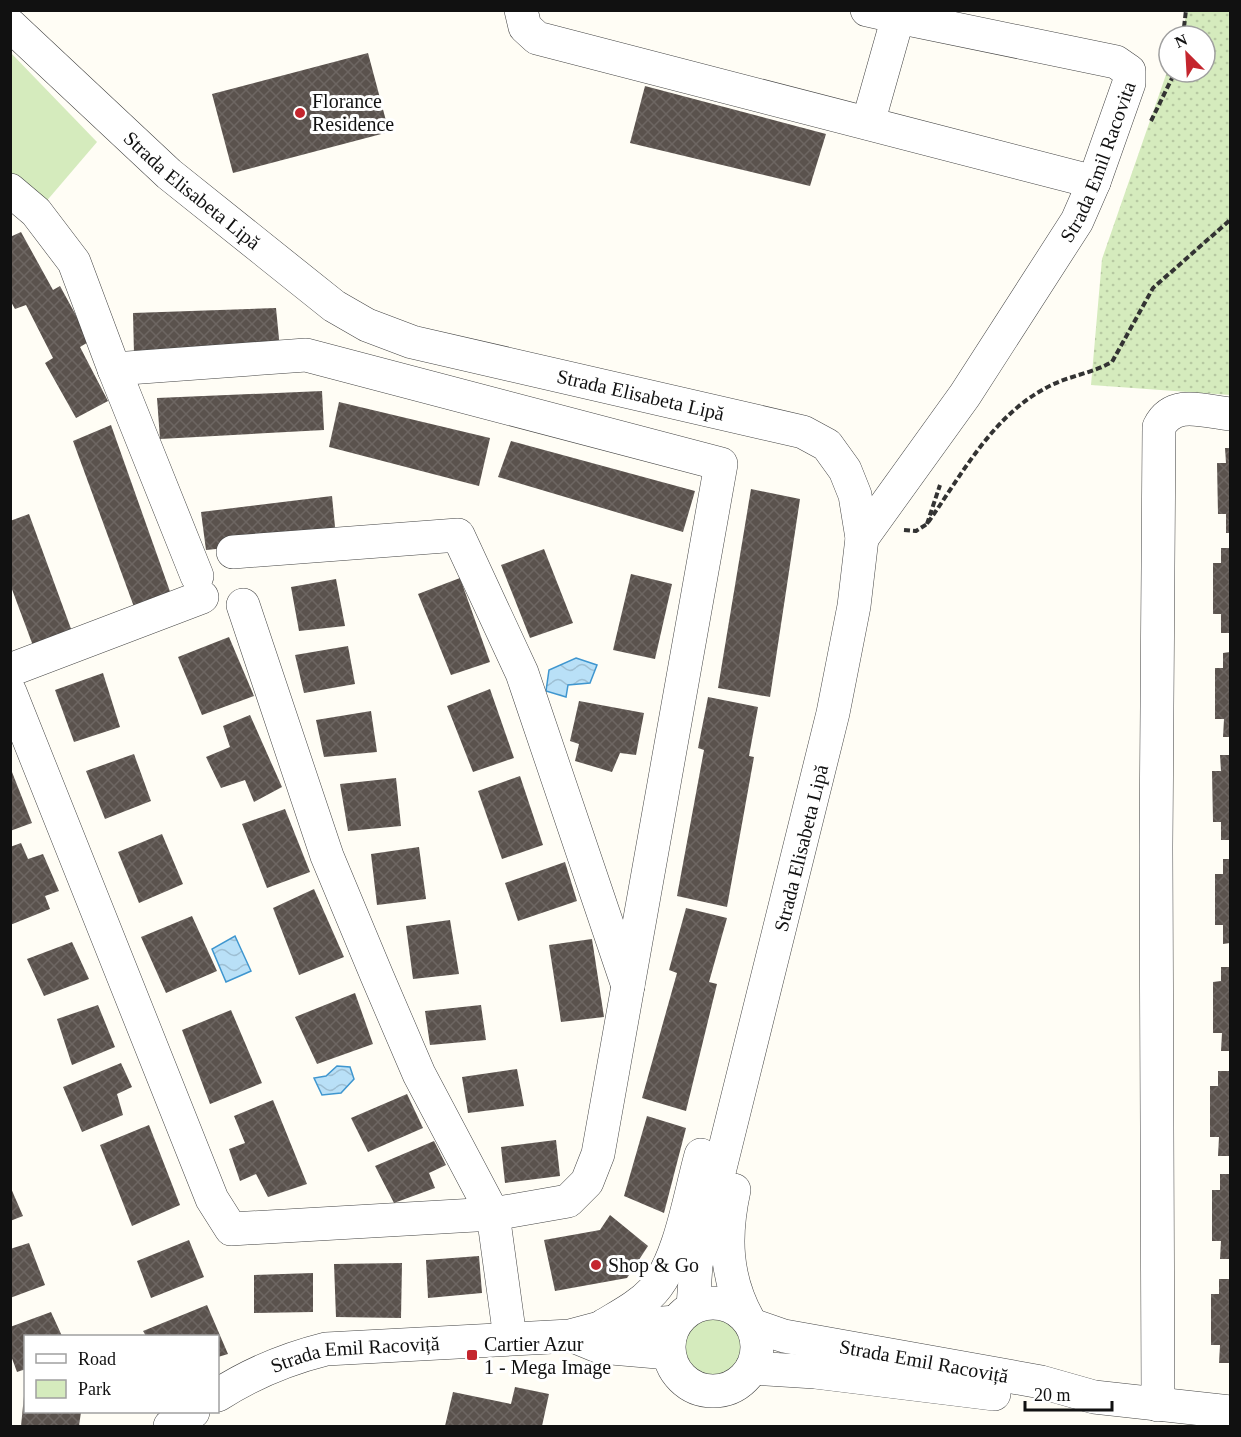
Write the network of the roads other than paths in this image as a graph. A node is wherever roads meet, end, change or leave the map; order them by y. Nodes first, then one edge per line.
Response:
1 (521, 10) edge
2 (867, 10) edge
3 (898, 17) junction
4 (10, 25) edge
5 (868, 123) junction
6 (1094, 182) junction
7 (10, 190) edge
8 (114, 369) junction
9 (1230, 414) edge
10 (870, 526) junction
11 (233, 552) junction
12 (200, 586) junction
13 (243, 605) junction
14 (10, 670) edge
15 (10, 692) edge
16 (768, 981) junction
17 (628, 988) junction
18 (493, 1214) junction
19 (685, 1314) junction
20 (750, 1322) junction
21 (585, 1332) junction
22 (510, 1338) junction
23 (669, 1353) junction
24 (752, 1368) junction
25 (219, 1394) edge
26 (1094, 1397) junction
27 (1158, 1405) junction
28 (1230, 1412) edge
29 (191, 1413) edge
30 (170, 1426) edge

1 - 5 street
2 - 3 street
3 - 5 street
3 - 6 street, Strada Emil Racovita
4 - 10 street, Strada Elisabeta Lipă
5 - 6 street
6 - 10 street, Strada Emil Racovita
7 - 8 street
8 - 12 street
8 - 17 street
9 - 27 street
10 - 16 street, Strada Elisabeta Lipă
11 - 12 street
11 - 13 street
11 - 17 street
12 - 13 street
12 - 14 street
13 - 18 street
15 - 18 street
16 - 19 street, Strada Elisabeta Lipă
16 - 20 street, Strada Elisabeta Lipă
16 - 21 street
17 - 18 street
18 - 22 street
19 - 20 street, Strada Emil Racoviță
19 - 21 street, Strada Emil Racoviță
19 - 23 street
20 - 24 street
20 - 26 street, Strada Emil Racoviță
21 - 22 street, Strada Emil Racoviță
21 - 23 street, Strada Emil Racoviță
22 - 25 street, Strada Emil Racoviță
23 - 24 street
24 - 26 street, Strada Emil Racoviță
26 - 27 street, Strada Emil Racoviță
27 - 28 street, Strada Emil Racoviță
29 - 30 street

